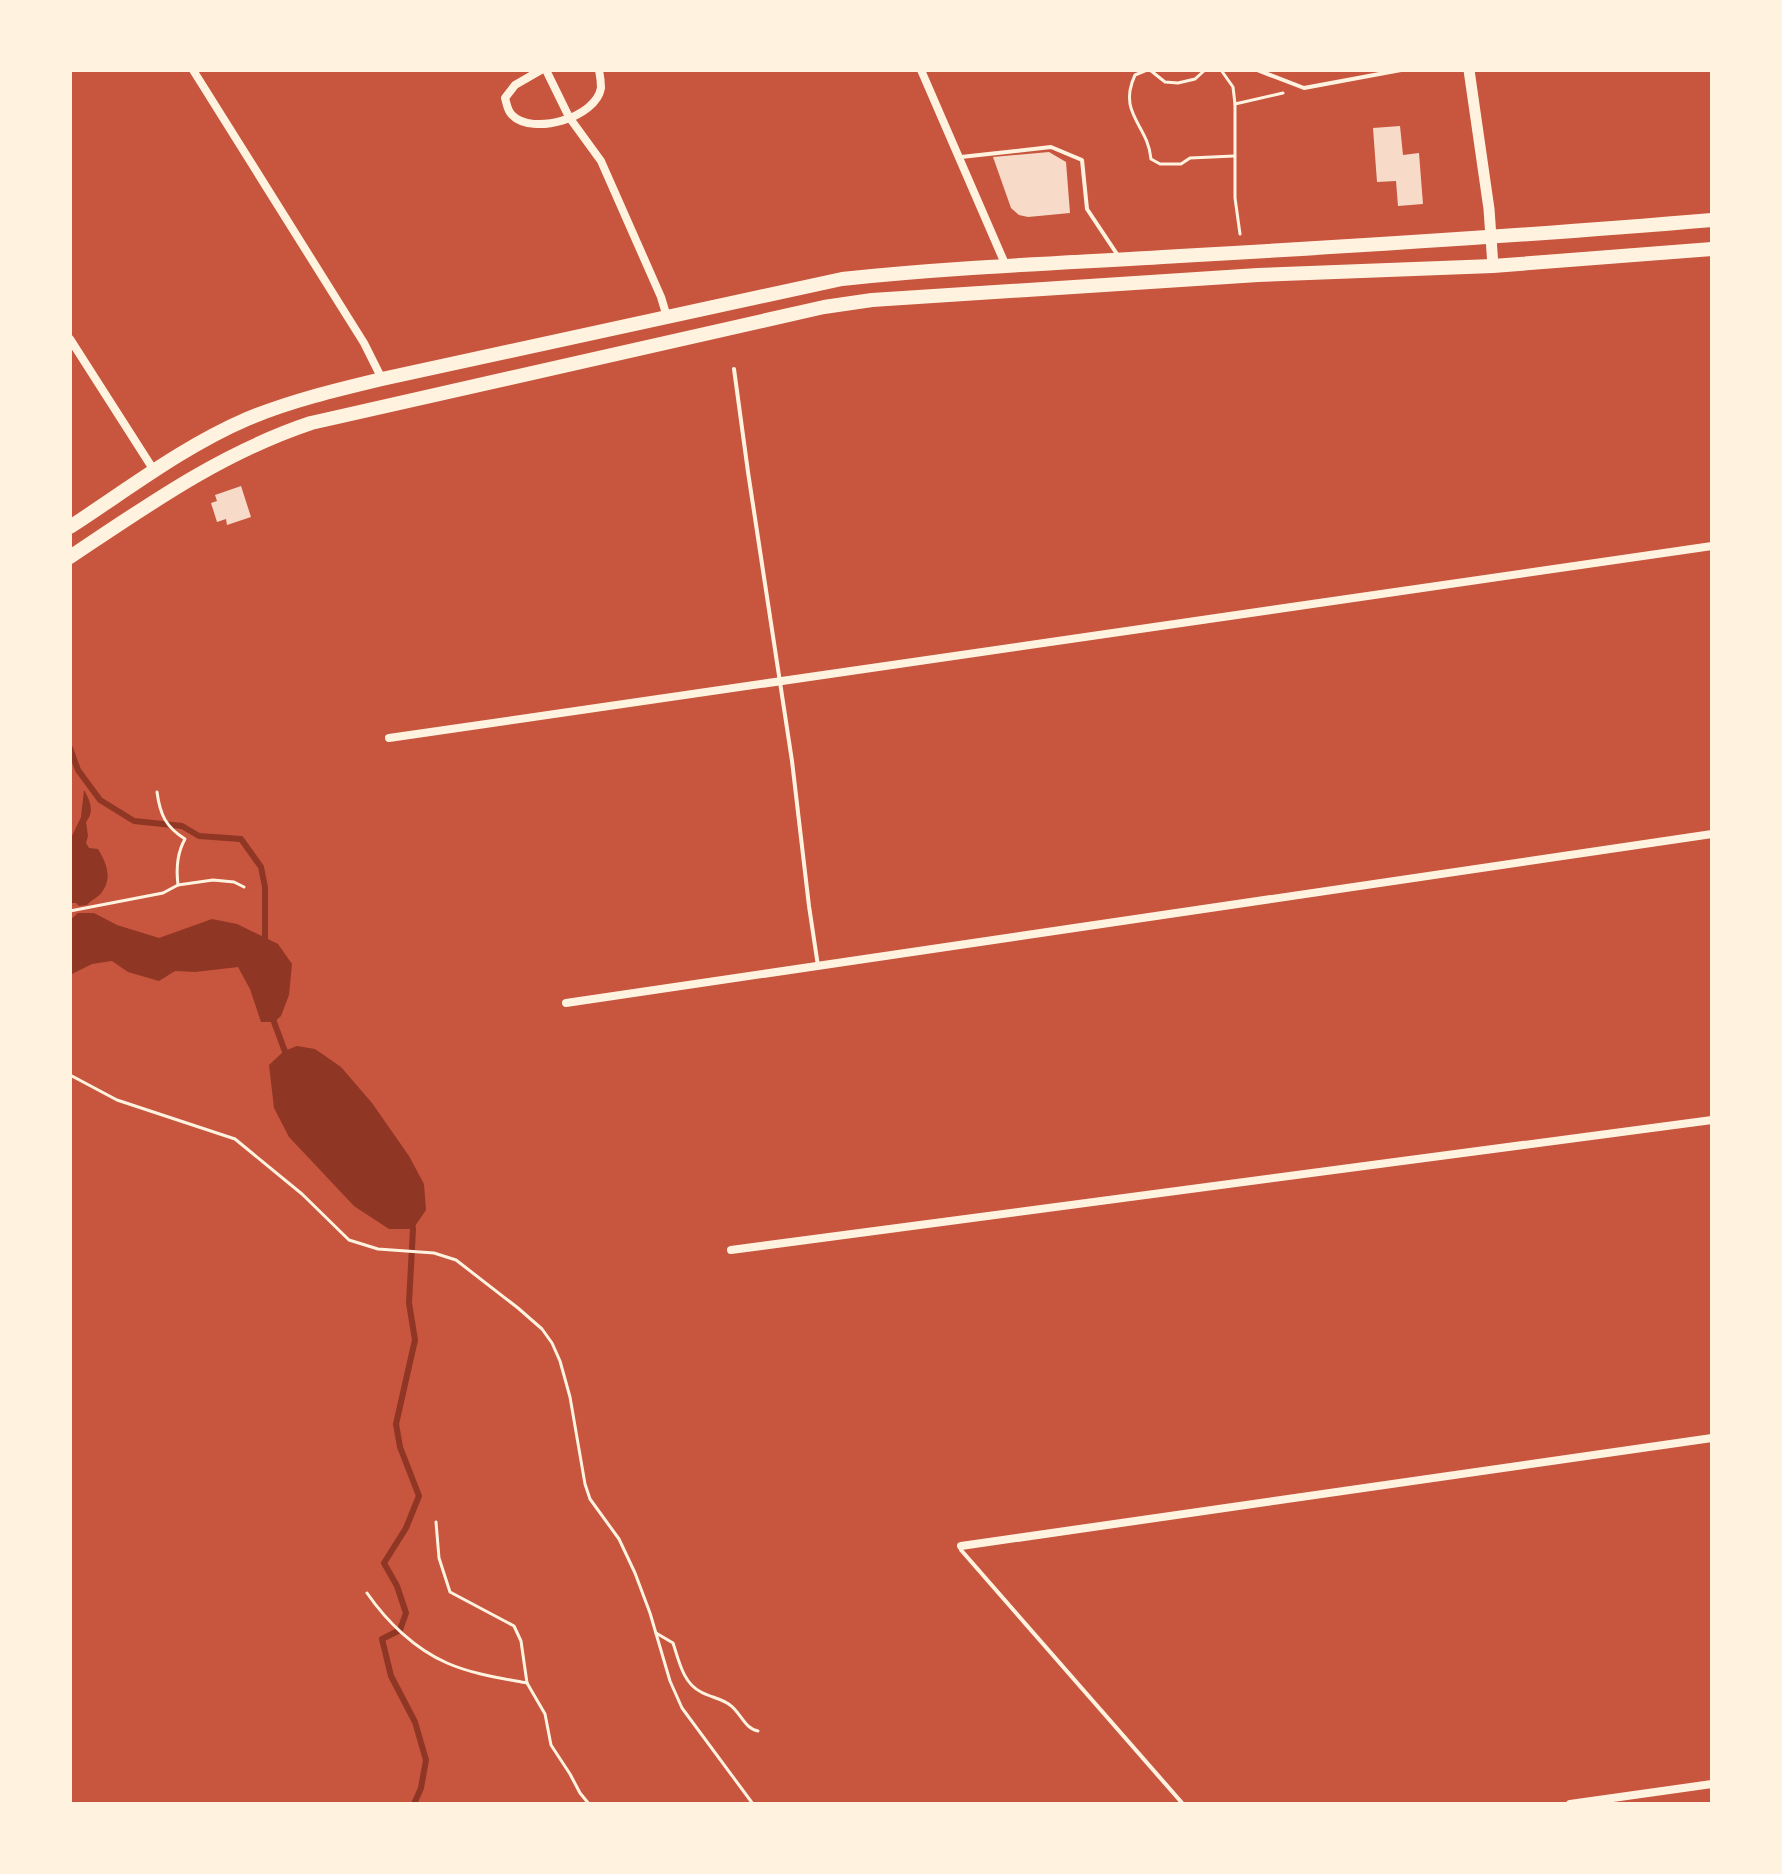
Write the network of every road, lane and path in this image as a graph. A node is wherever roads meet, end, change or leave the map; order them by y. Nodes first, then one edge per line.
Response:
1 (193, 70) edge
2 (544, 70) edge
3 (599, 70) edge
4 (921, 70) edge
5 (1148, 70) edge
6 (1205, 70) edge
7 (1221, 70) edge
8 (1257, 70) edge
9 (1401, 70) edge
10 (1469, 70) edge
11 (1304, 88) junction
12 (1235, 104) junction
13 (569, 117) junction
14 (1235, 156) junction
15 (959, 157) junction
16 (1712, 220) edge
17 (1240, 234) dead end
18 (1492, 238) junction
19 (1712, 249) edge
20 (1121, 260) junction
21 (1006, 266) junction
22 (1493, 266) junction
23 (667, 317) junction
24 (70, 339) edge
25 (734, 369) dead end
26 (382, 379) junction
27 (155, 472) junction
28 (70, 527) edge
29 (1712, 546) edge
30 (70, 557) edge
31 (780, 681) junction
32 (389, 738) dead end
33 (157, 792) dead end
34 (1712, 834) edge
35 (178, 885) junction
36 (244, 887) dead end
37 (70, 911) edge
38 (818, 966) junction
39 (566, 1003) dead end
40 (70, 1075) edge
41 (1712, 1120) edge
42 (731, 1250) dead end
43 (1712, 1438) edge
44 (436, 1522) dead end
45 (961, 1546) joint
46 (367, 1593) dead end
47 (656, 1633) junction
48 (527, 1683) junction
49 (758, 1731) dead end
50 (1712, 1784) edge
51 (589, 1804) edge
52 (753, 1804) edge
53 (1183, 1804) edge
54 (1570, 1804) edge

1 - 26 street
2 - 13 street
2 - 13 street
3 - 13 street
4 - 15 street
5 - 6 path
5 - 14 path
7 - 12 path
8 - 11 lane
9 - 11 lane
10 - 18 street
11 - 12 path
12 - 14 path
13 - 23 street
14 - 17 path
15 - 20 lane
15 - 21 street
16 - 18 highway
18 - 20 highway
18 - 22 street
19 - 22 highway
20 - 21 highway
21 - 23 highway
22 - 30 highway
23 - 26 highway
24 - 27 street
25 - 31 lane
26 - 27 highway
27 - 28 highway
29 - 31 street
31 - 32 street
31 - 38 lane
33 - 35 path
34 - 38 street
35 - 36 path
35 - 37 path
38 - 39 street
40 - 47 path
41 - 42 street
43 - 45 street
44 - 48 path
45 - 53 lane
46 - 48 path
47 - 49 path
47 - 52 path
48 - 51 path
50 - 54 street

